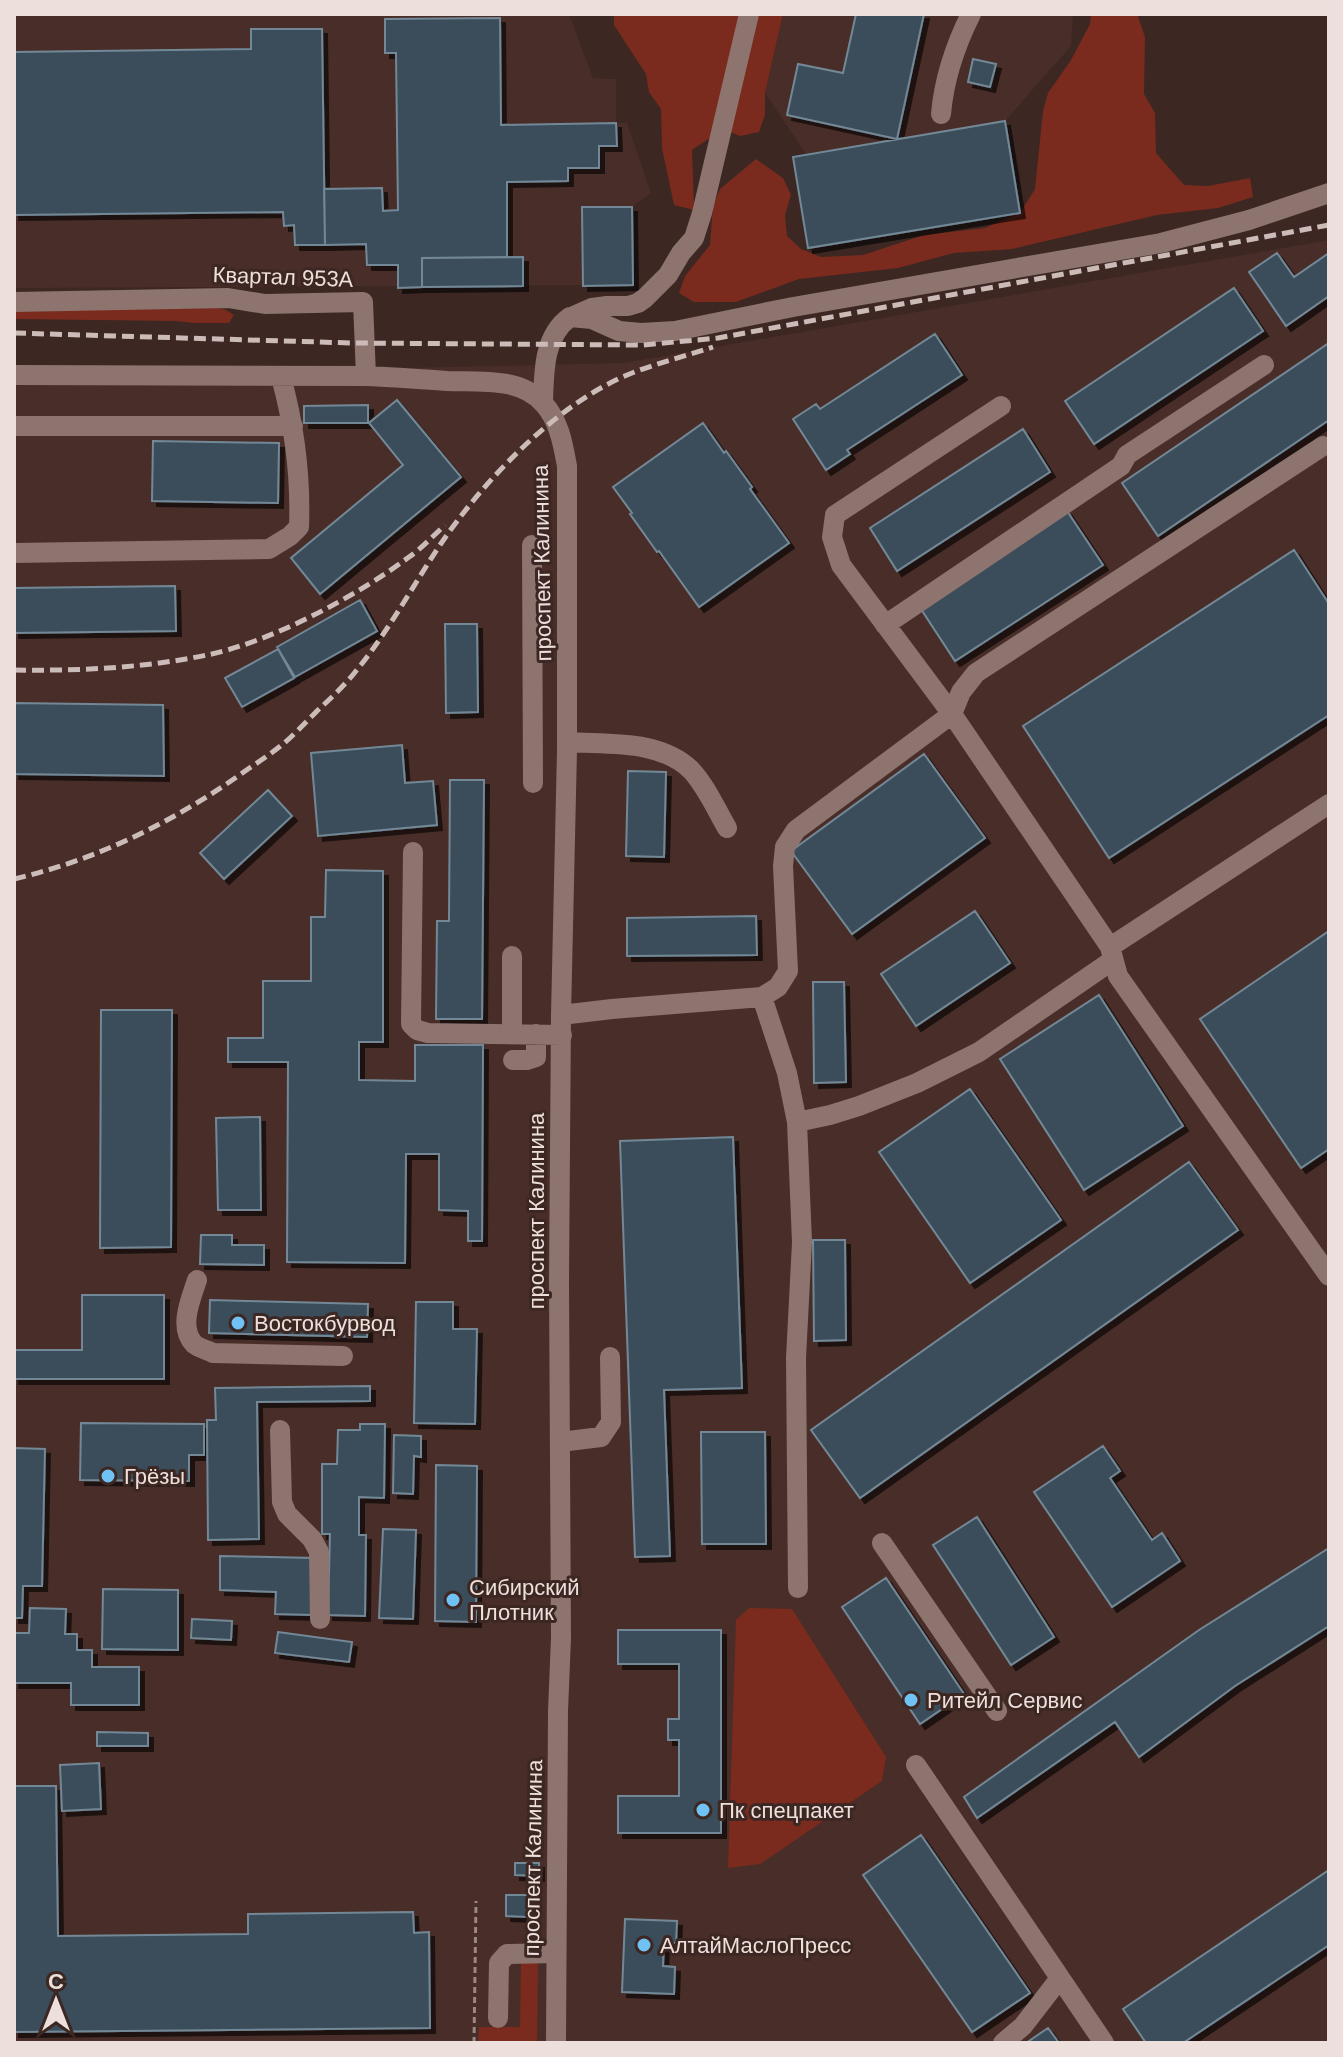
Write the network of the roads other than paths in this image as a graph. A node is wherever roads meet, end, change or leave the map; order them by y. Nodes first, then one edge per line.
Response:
1 (749, 14) edge
2 (971, 14) edge
3 (941, 114) dead end
4 (1329, 193) edge
5 (14, 302) edge
6 (570, 317) junction
7 (1264, 365) dead end
8 (14, 375) edge
9 (366, 376) junction
10 (281, 377) junction
11 (535, 397) junction
12 (1001, 406) dead end
13 (14, 426) edge
14 (293, 426) junction
15 (1323, 446) dead end
16 (532, 545) dead end
17 (14, 553) edge
18 (885, 625) junction
19 (952, 714) junction
20 (567, 742) junction
21 (533, 783) dead end
22 (1329, 804) edge
23 (727, 828) dead end
24 (413, 852) dead end
25 (1111, 953) junction
26 (512, 956) dead end
27 (762, 997) junction
28 (562, 1025) junction
29 (512, 1034) junction
30 (536, 1034) junction
31 (513, 1060) dead end
32 (797, 1122) junction
33 (1329, 1276) edge
34 (197, 1280) dead end
35 (343, 1356) dead end
36 (610, 1357) dead end
37 (280, 1430) dead end
38 (560, 1442) junction
39 (882, 1543) dead end
40 (798, 1588) dead end
41 (320, 1619) dead end
42 (997, 1711) dead end
43 (916, 1765) dead end
44 (556, 1953) junction
45 (1060, 1978) junction
46 (498, 2018) dead end
47 (556, 2043) edge
48 (1003, 2043) edge
49 (1104, 2043) edge

1 - 6 street
2 - 3 street
4 - 6 street
5 - 9 street, Квартал 953А
6 - 11 street
7 - 18 street
8 - 10 street
9 - 10 street
9 - 11 street
10 - 14 street
11 - 20 street, проспект Калинина
12 - 18 street
13 - 14 street
14 - 17 street
15 - 19 street
16 - 21 street
18 - 19 street
19 - 25 street
19 - 27 street
20 - 23 street
20 - 28 street, проспект Калинина
22 - 25 street
24 - 29 street
25 - 32 street
25 - 33 street
26 - 29 street
27 - 28 street
27 - 32 street
28 - 30 street
28 - 38 street, проспект Калинина
29 - 30 street
30 - 31 street
32 - 40 street
34 - 35 street
36 - 38 street
37 - 41 street
38 - 44 street, проспект Калинина
39 - 42 street
43 - 45 street
44 - 46 street
44 - 47 street, проспект Калинина
45 - 48 street
45 - 49 street

